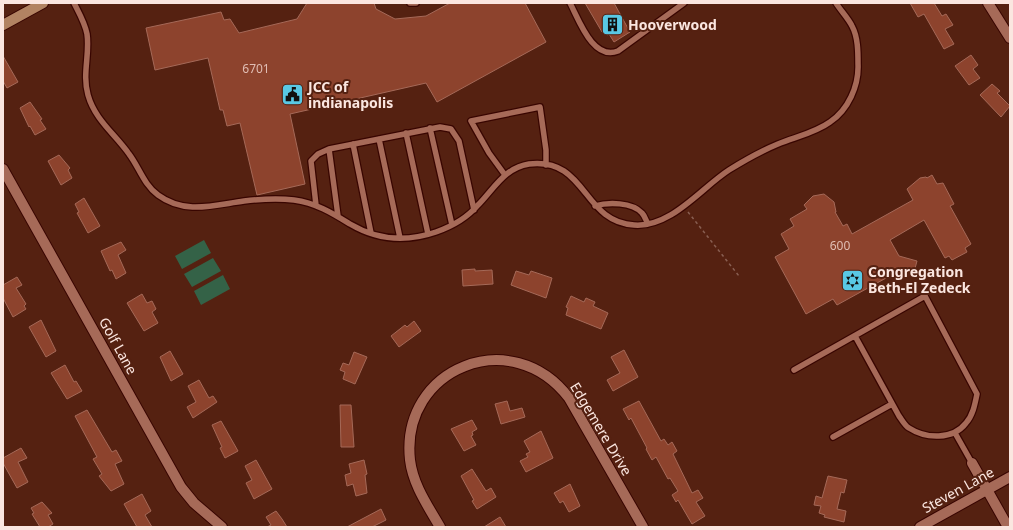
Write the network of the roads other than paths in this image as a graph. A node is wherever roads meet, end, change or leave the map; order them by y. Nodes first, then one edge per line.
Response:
1 (43, 3) edge
2 (74, 3) edge
3 (410, 3) edge
4 (416, 3) edge
5 (570, 3) edge
6 (684, 3) edge
7 (836, 3) edge
8 (988, 3) edge
9 (3, 25) edge
10 (1010, 38) edge
11 (430, 128) junction
12 (406, 133) junction
13 (379, 139) junction
14 (353, 144) junction
15 (329, 148) junction
16 (546, 165) junction
17 (3, 169) edge
18 (505, 175) junction
19 (316, 205) junction
20 (595, 206) junction
21 (474, 210) junction
22 (338, 216) junction
23 (648, 224) junction
24 (452, 225) junction
25 (371, 233) junction
26 (428, 234) junction
27 (400, 238) junction
28 (855, 336) junction
29 (794, 370) dead end
30 (892, 404) junction
31 (955, 433) junction
32 (833, 437) dead end
33 (972, 463) joint
34 (1010, 477) edge
35 (987, 490) junction
36 (222, 527) edge
37 (440, 527) edge
38 (643, 527) edge
39 (920, 527) edge
40 (1008, 527) edge

1 - 9 street
2 - 19 lane
3 - 4 lane
5 - 6 lane
7 - 23 lane
8 - 10 street
11 - 12 lane
11 - 21 lane
11 - 24 lane
12 - 13 lane
12 - 26 lane
13 - 14 lane
13 - 27 lane
14 - 15 lane
14 - 25 lane
15 - 19 lane
15 - 22 lane
16 - 18 lane
16 - 18 lane
16 - 20 lane
17 - 36 street, Golf Lane
18 - 21 lane
19 - 22 lane
20 - 23 lane
20 - 23 lane
21 - 24 lane
22 - 25 lane
24 - 26 lane
25 - 27 lane
26 - 27 lane
28 - 29 lane
28 - 30 lane
28 - 31 lane
30 - 31 lane
30 - 32 lane
31 - 33 lane
33 - 35 street
34 - 35 street, Steven Lane
35 - 39 street, Steven Lane
35 - 40 street
37 - 38 street, Edgemere Drive

